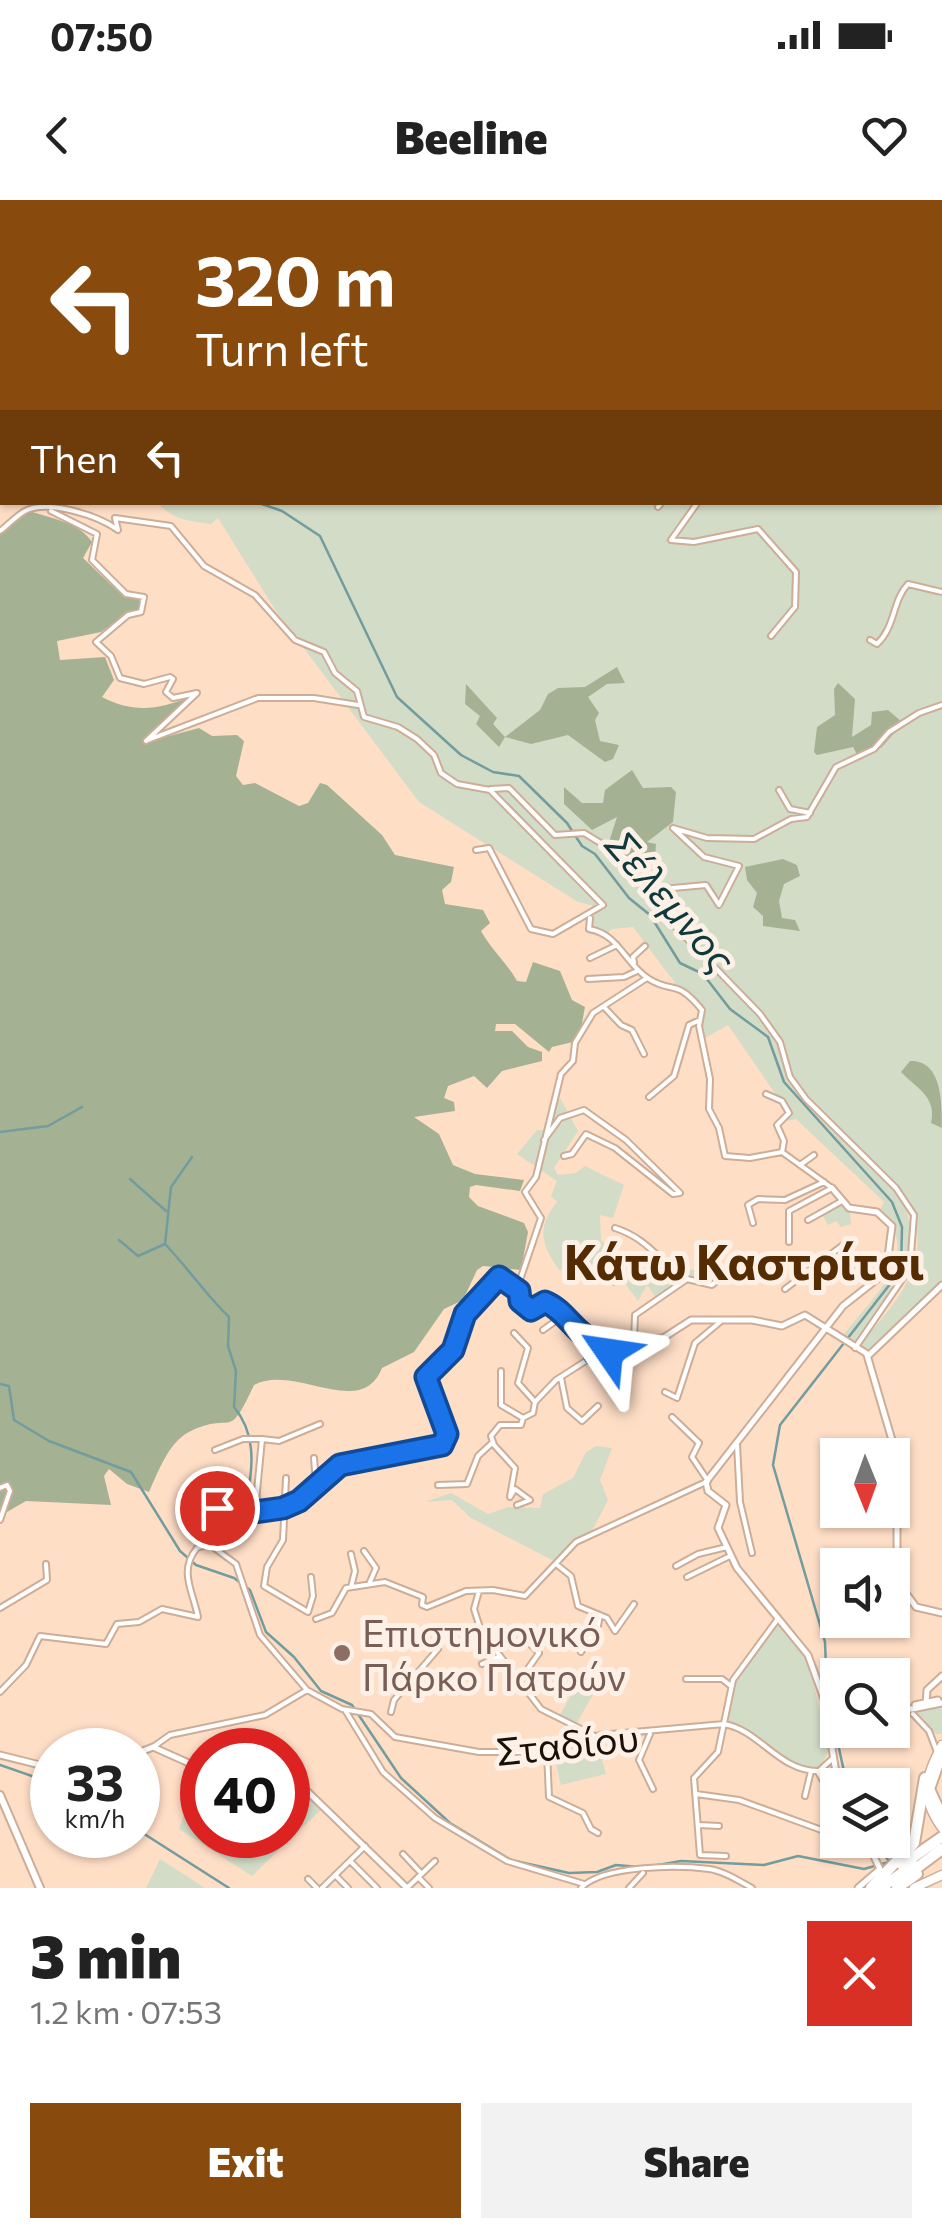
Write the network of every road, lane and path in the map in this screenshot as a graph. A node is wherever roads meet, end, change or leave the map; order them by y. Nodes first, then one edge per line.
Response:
1 (696, 505) edge
2 (42, 508) junction
3 (0, 531) edge
4 (942, 592) edge
5 (771, 636) dead end
6 (870, 640) dead end
7 (358, 705) junction
8 (942, 705) edge
9 (490, 790) junction
10 (779, 790) dead end
11 (810, 812) junction
12 (476, 850) dead end
13 (652, 890) junction
14 (593, 914) junction
15 (617, 945) junction
16 (645, 946) dead end
17 (590, 958) dead end
18 (637, 968) junction
19 (648, 978) junction
20 (588, 979) dead end
21 (604, 1007) junction
22 (700, 1020) junction
23 (644, 1054) dead end
24 (766, 1094) dead end
25 (650, 1097) dead end
26 (543, 1141) junction
27 (782, 1152) junction
28 (814, 1155) dead end
29 (564, 1156) dead end
30 (800, 1165) junction
31 (824, 1182) junction
32 (832, 1188) junction
33 (842, 1201) junction
34 (808, 1220) dead end
35 (753, 1223) dead end
36 (614, 1228) dead end
37 (790, 1242) dead end
38 (764, 1266) dead end
39 (687, 1279) junction
40 (873, 1284) junction
41 (942, 1285) edge
42 (785, 1288) dead end
43 (519, 1291) junction
44 (564, 1315) junction
45 (724, 1319) junction
46 (827, 1326) junction
47 (543, 1330) dead end
48 (514, 1333) dead end
49 (634, 1341) junction
50 (853, 1346) junction
51 (595, 1354) junction
52 (867, 1355) junction
53 (501, 1371) dead end
54 (561, 1378) junction
55 (665, 1392) dead end
56 (535, 1402) junction
57 (598, 1406) dead end
58 (672, 1417) dead end
59 (523, 1418) junction
60 (320, 1424) dead end
61 (262, 1440) junction
62 (492, 1443) junction
63 (737, 1444) junction
64 (215, 1450) dead end
65 (314, 1458) dead end
66 (286, 1478) dead end
67 (707, 1481) junction
68 (438, 1485) dead end
69 (316, 1486) junction
70 (0, 1488) edge
71 (517, 1505) dead end
72 (283, 1508) junction
73 (255, 1512) junction
74 (0, 1520) edge
75 (209, 1544) junction
76 (727, 1548) junction
77 (364, 1550) dead end
78 (752, 1553) dead end
79 (352, 1554) dead end
80 (730, 1556) junction
81 (554, 1562) junction
82 (46, 1564) dead end
83 (676, 1566) dead end
84 (311, 1577) dead end
85 (687, 1577) dead end
86 (369, 1584) junction
87 (351, 1587) junction
88 (479, 1591) junction
89 (634, 1604) dead end
90 (0, 1608) edge
91 (942, 1613) edge
92 (600, 1615) junction
93 (316, 1619) dead end
94 (777, 1620) junction
95 (527, 1640) dead end
96 (438, 1649) dead end
97 (581, 1652) dead end
98 (500, 1656) junction
99 (482, 1664) dead end
100 (942, 1678) edge
101 (520, 1680) junction
102 (686, 1680) dead end
103 (731, 1686) junction
104 (931, 1687) junction
105 (820, 1688) edge
106 (308, 1690) junction
107 (0, 1692) edge
108 (941, 1701) edge
109 (926, 1703) junction
110 (910, 1705) edge
111 (347, 1710) junction
112 (391, 1712) dead end
113 (913, 1714) dead end
114 (724, 1724) junction
115 (650, 1734) junction
116 (932, 1735) junction
117 (596, 1736) junction
118 (160, 1741) edge
119 (942, 1741) edge
120 (831, 1748) edge
121 (547, 1752) junction
122 (0, 1755) edge
123 (940, 1757) edge
124 (833, 1758) junction
125 (30, 1759) edge
126 (835, 1768) edge
127 (814, 1771) junction
128 (926, 1778) junction
129 (820, 1780) edge
130 (652, 1789) dead end
131 (310, 1794) edge
132 (696, 1794) junction
133 (0, 1795) edge
134 (805, 1796) dead end
135 (942, 1806) edge
136 (797, 1808) dead end
137 (942, 1817) edge
138 (792, 1820) junction
139 (699, 1825) junction
140 (719, 1826) dead end
141 (942, 1828) edge
142 (820, 1830) edge
143 (598, 1833) dead end
144 (365, 1846) junction
145 (942, 1846) edge
146 (403, 1854) dead end
147 (726, 1856) dead end
148 (877, 1858) edge
149 (350, 1861) junction
150 (435, 1861) dead end
151 (644, 1871) junction
152 (335, 1875) junction
153 (420, 1875) junction
154 (942, 1878) edge
155 (308, 1879) dead end
156 (871, 1885) edge
157 (582, 1886) edge
158 (40, 1888) edge
159 (320, 1888) edge
160 (348, 1888) edge
161 (377, 1888) edge
162 (407, 1888) edge
163 (429, 1888) edge
164 (630, 1888) edge
165 (752, 1888) edge
166 (858, 1888) edge
167 (881, 1888) edge
168 (889, 1888) edge
169 (897, 1888) edge
170 (914, 1888) edge
171 (927, 1888) edge

1 - 5 street
2 - 3 street
2 - 7 street
2 - 7 street
4 - 6 street
7 - 9 street
8 - 11 street
9 - 13 street
9 - 14 street
10 - 11 street
11 - 13 street
12 - 14 street
13 - 50 street
14 - 15 street
15 - 17 street
15 - 18 street
16 - 18 street
18 - 19 street
18 - 20 street
19 - 21 street
19 - 22 street
21 - 23 street
21 - 26 street
22 - 25 street
22 - 27 street
24 - 27 street
26 - 29 street
26 - 43 street
27 - 30 street
28 - 30 street
30 - 31 street
31 - 32 street
31 - 35 street
32 - 33 street
32 - 37 street
33 - 34 street
33 - 40 street
36 - 39 street
38 - 39 street
39 - 49 street
40 - 42 street
40 - 46 street
41 - 52 street
43 - 44 street
43 - 69 street
44 - 47 street
44 - 51 street
45 - 46 street
45 - 49 street
45 - 55 street
46 - 50 street
46 - 63 street
48 - 56 street
49 - 51 street
50 - 52 street
51 - 54 street
52 - 91 street
53 - 59 street
54 - 56 street
54 - 57 street
56 - 59 street
58 - 67 street
59 - 62 street
60 - 61 street
61 - 64 street
61 - 73 street
62 - 68 street
62 - 71 street
63 - 67 street
63 - 78 street
65 - 69 street
66 - 72 street
67 - 76 street
67 - 81 street
69 - 72 street
70 - 74 street
72 - 73 street
72 - 84 street
73 - 75 street
75 - 106 street, Σταδίου
75 - 107 street
76 - 80 street
76 - 83 street
77 - 86 street
79 - 87 street
80 - 85 street
80 - 94 street
81 - 88 street
81 - 92 street
82 - 90 street
86 - 87 street
86 - 88 street
87 - 93 street
88 - 98 street
89 - 92 street
92 - 97 street
94 - 103 street
94 - 105 street
95 - 101 street
96 - 112 street
98 - 99 street
98 - 101 street
100 - 104 street
101 - 117 street
102 - 103 street
103 - 114 street
104 - 108 street
104 - 109 street
106 - 111 street, Σταδίου
106 - 118 street
108 - 109 street
109 - 110 street
111 - 121 street, Σταδίου
111 - 157 street
113 - 116 street
114 - 115 street, Σταδίου
114 - 127 street
114 - 132 street
115 - 117 street, Σταδίου
115 - 130 street
116 - 119 street
116 - 123 street
117 - 121 street, Σταδίου
119 - 123 main road
120 - 124 street
121 - 143 street
122 - 125 street
123 - 128 main road
123 - 135 street
123 - 137 highway
124 - 126 street
124 - 127 street
127 - 129 street
127 - 134 street
128 - 141 main road
128 - 156 highway
131 - 144 street
132 - 138 street
132 - 139 street
133 - 158 main road
136 - 138 street
138 - 142 street
139 - 140 street
139 - 147 street
144 - 149 street
144 - 162 street
145 - 156 highway
145 - 167 highway
145 - 168 highway
145 - 169 highway
146 - 153 street
148 - 156 street
149 - 152 street
149 - 161 street
150 - 153 street
151 - 157 street
151 - 164 street
151 - 165 street
152 - 159 street
152 - 160 street
153 - 162 street
153 - 163 street
154 - 170 main road
154 - 171 main road
155 - 159 street
156 - 166 street

